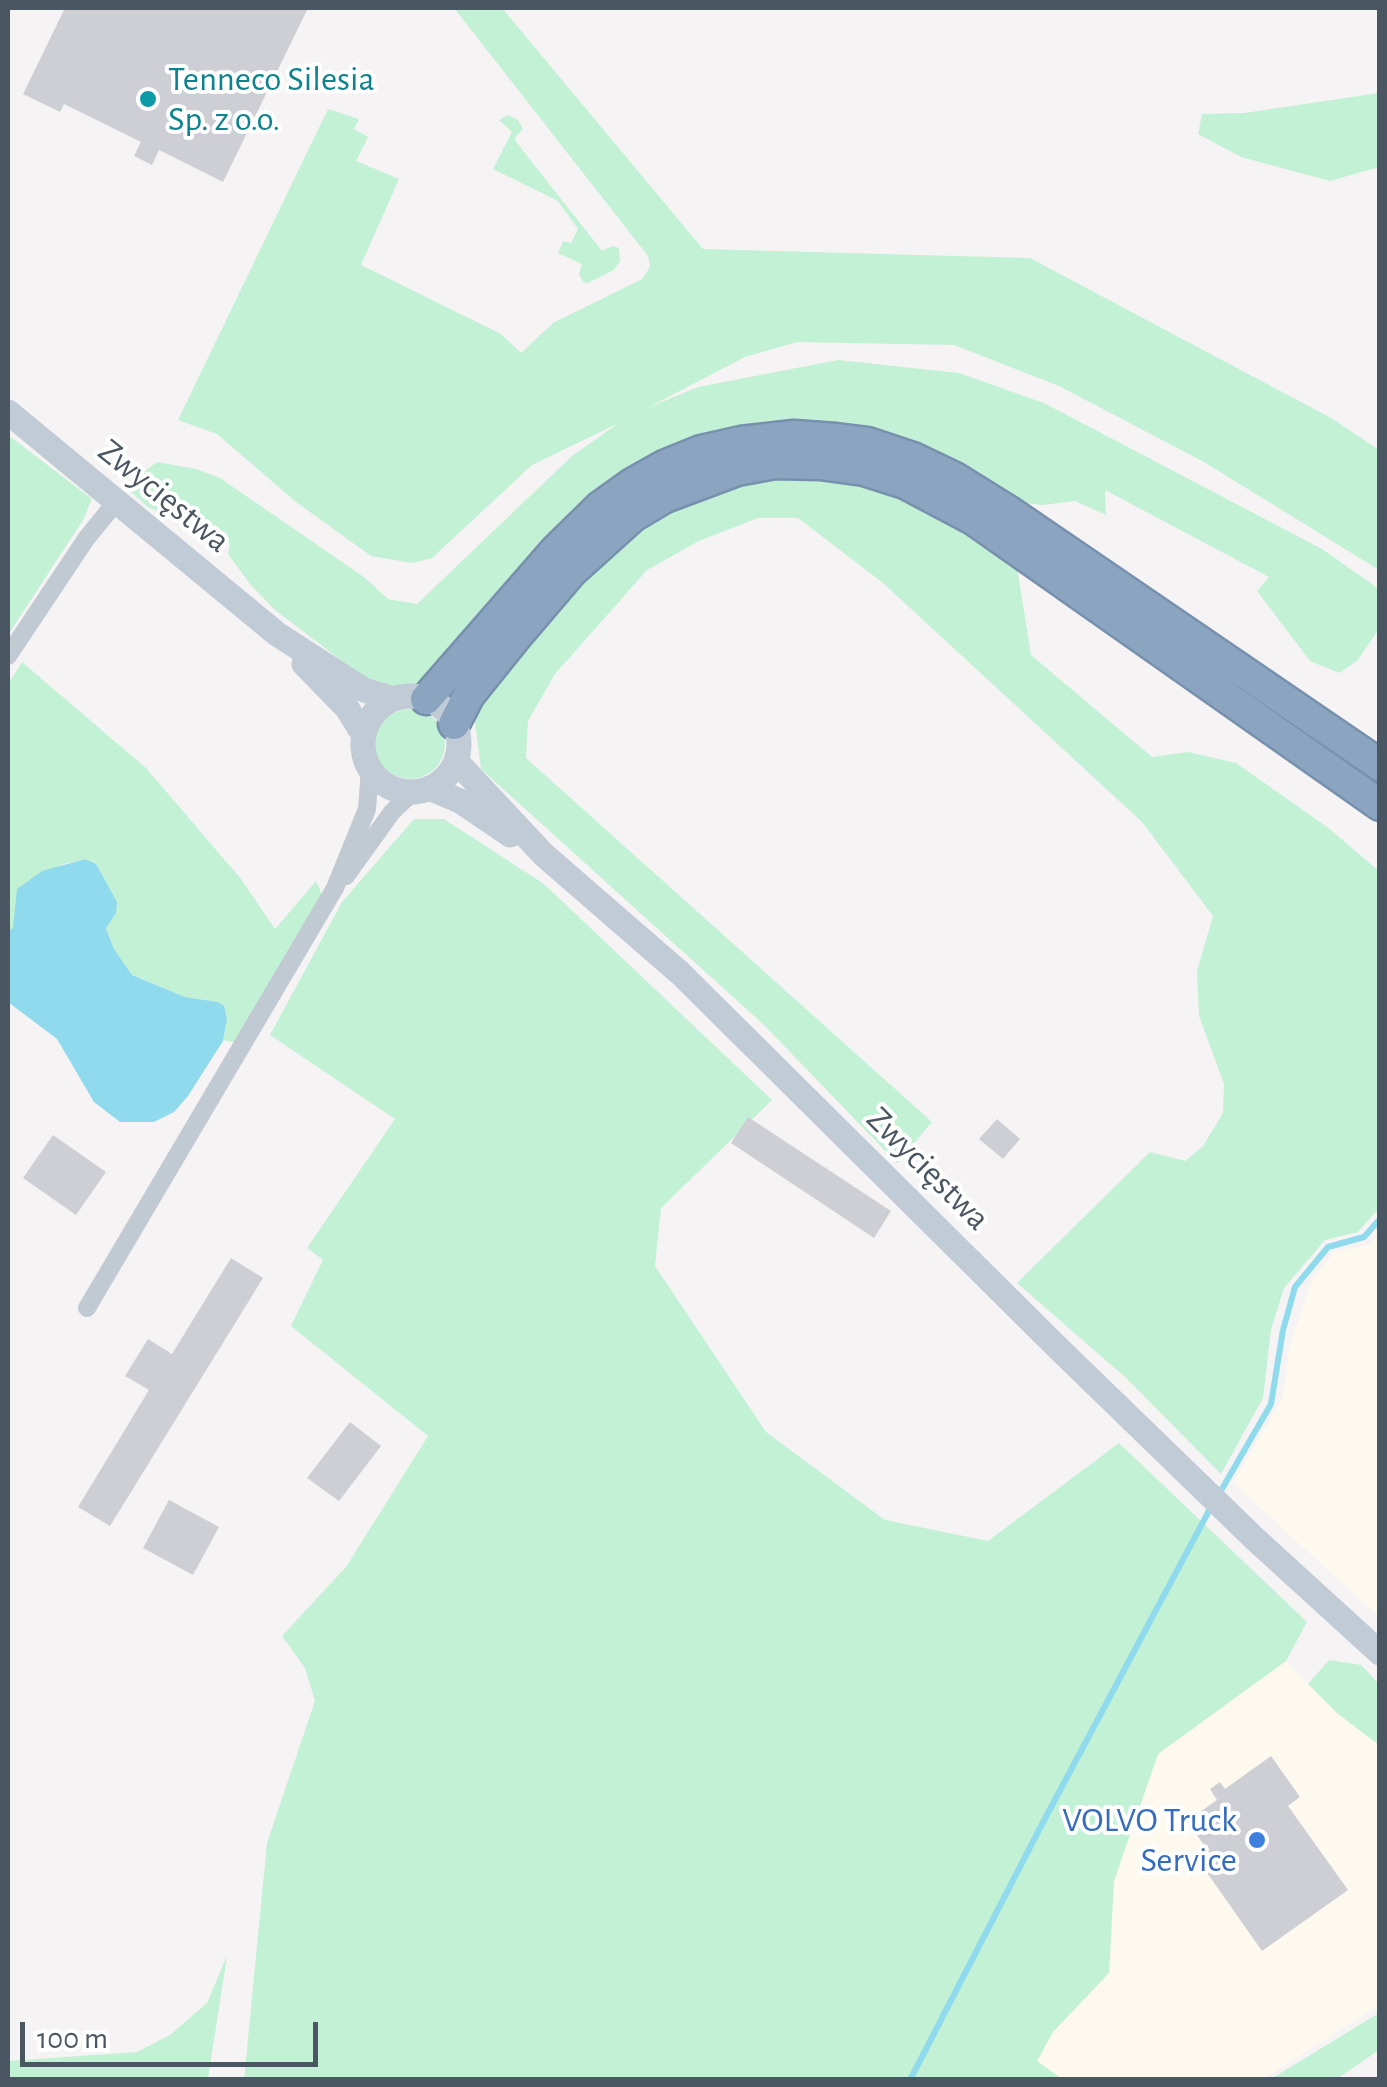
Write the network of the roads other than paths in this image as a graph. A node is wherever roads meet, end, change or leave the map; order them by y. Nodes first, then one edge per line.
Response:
1 (8, 412) edge
2 (116, 502) junction
3 (277, 634) junction
4 (8, 656) edge
5 (394, 699) junction
6 (426, 699) junction
7 (454, 724) junction
8 (364, 734) junction
9 (456, 761) junction
10 (1380, 765) edge
11 (370, 770) junction
12 (421, 790) junction
13 (1380, 806) edge
14 (544, 855) junction
15 (336, 888) junction
16 (87, 1308) dead end
17 (1380, 1653) edge

1 - 2 main road, Zwycięstwa
2 - 3 main road, Zwycięstwa
2 - 4 street
3 - 5 main road, Zwycięstwa
3 - 8 main road, Zwycięstwa
5 - 6 main road
5 - 8 main road
6 - 7 main road
6 - 10 highway
7 - 9 main road
7 - 13 highway
8 - 11 main road
9 - 12 main road
9 - 14 main road, Zwycięstwa
11 - 12 main road
11 - 15 street
12 - 14 main road, Zwycięstwa
12 - 15 street
14 - 17 main road, Zwycięstwa
15 - 16 street

